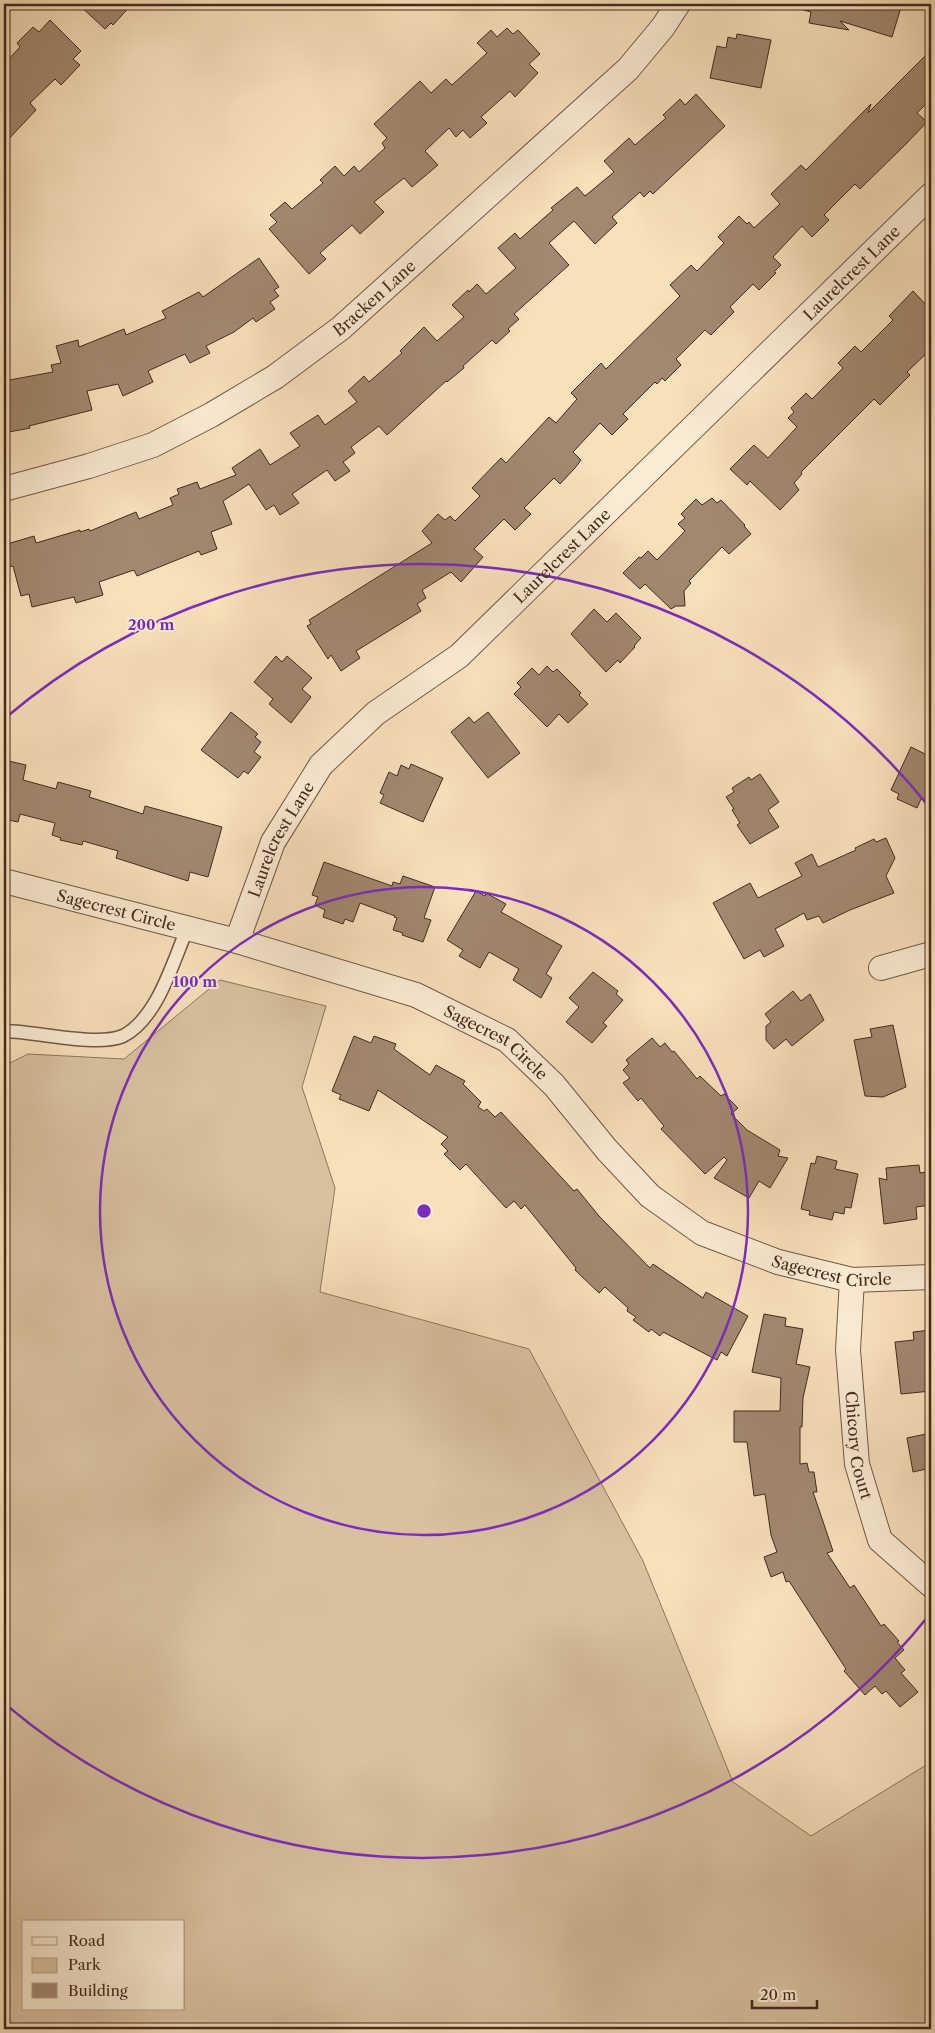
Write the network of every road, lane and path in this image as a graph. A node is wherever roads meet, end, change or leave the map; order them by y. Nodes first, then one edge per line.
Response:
1 (678, 4) edge
2 (931, 195) edge
3 (4, 488) edge
4 (4, 881) edge
5 (187, 929) junction
6 (236, 941) junction
7 (931, 954) edge
8 (881, 968) dead end
9 (4, 1031) edge
10 (931, 1277) edge
11 (852, 1280) junction
12 (931, 1585) edge

1 - 3 street, Bracken Lane
2 - 6 street, Laurelcrest Lane
4 - 5 street, Sagecrest Circle
5 - 6 street, Sagecrest Circle
5 - 9 lane
6 - 11 street, Sagecrest Circle
7 - 8 street
10 - 11 street, Sagecrest Circle
11 - 12 street, Chicory Court

